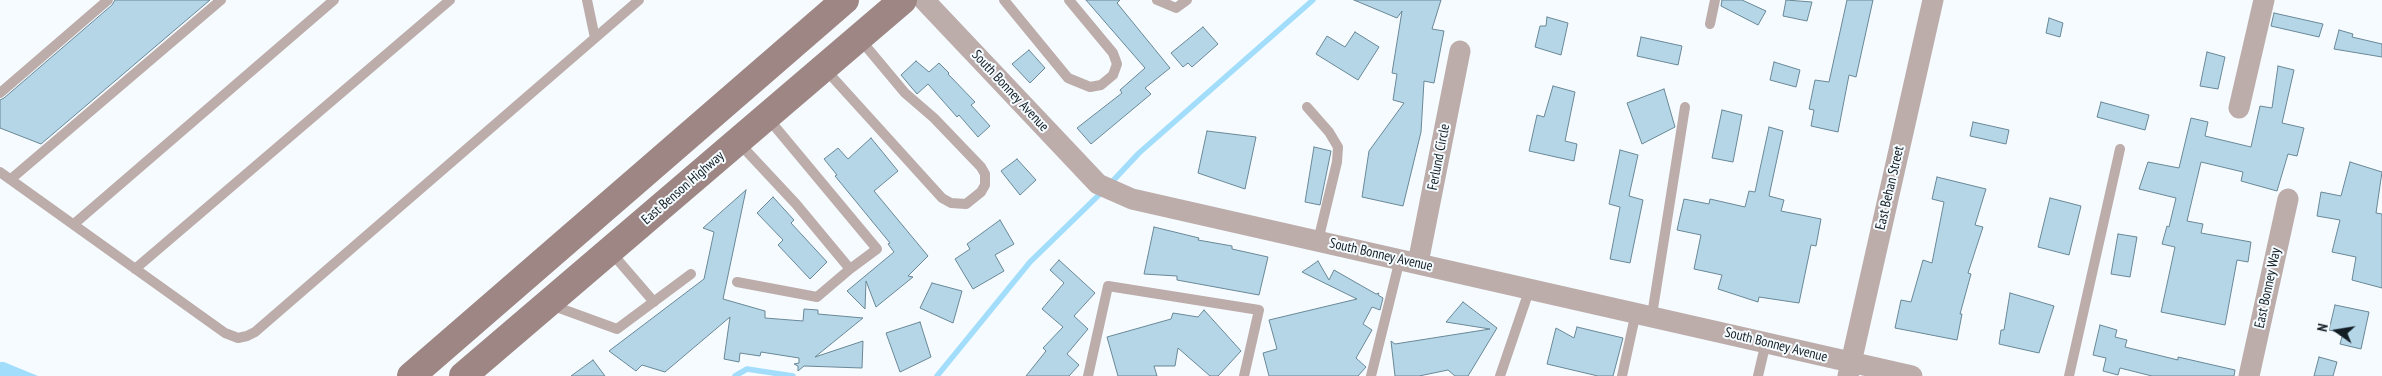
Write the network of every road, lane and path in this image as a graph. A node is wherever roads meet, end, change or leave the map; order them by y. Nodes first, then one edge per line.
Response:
1 (108, 0) edge
2 (221, 0) edge
3 (334, 0) edge
4 (450, 0) edge
5 (588, 0) edge
6 (639, 0) edge
7 (845, 0) edge
8 (903, 0) edge
9 (924, 0) edge
10 (1004, 0) edge
11 (1069, 0) edge
12 (1157, 0) edge
13 (1187, 0) edge
14 (1715, 0) edge
15 (1933, 0) edge
16 (2264, 0) edge
17 (1710, 24) dead end
18 (595, 38) junction
19 (858, 38) junction
20 (1460, 51) dead end
21 (824, 68) junction
22 (0, 93) edge
23 (1307, 107) dead end
24 (1685, 107) dead end
25 (2239, 108) dead end
26 (766, 117) junction
27 (737, 141) junction
28 (2120, 149) dead end
29 (0, 172) edge
30 (11, 179) junction
31 (2288, 199) dead end
32 (74, 224) junction
33 (1318, 241) junction
34 (610, 250) junction
35 (1409, 261) junction
36 (136, 269) junction
37 (850, 269) junction
38 (691, 274) dead end
39 (737, 282) dead end
40 (1530, 288) junction
41 (654, 302) junction
42 (547, 304) junction
43 (1644, 314) junction
44 (1766, 342) junction
45 (1849, 370) edge
46 (411, 376) edge
47 (463, 376) edge
48 (1088, 376) edge
49 (1244, 376) edge
50 (1371, 376) edge
51 (1500, 376) edge
52 (1622, 376) edge
53 (1758, 376) edge
54 (1912, 376) edge
55 (2069, 376) edge
56 (2249, 376) edge

1 - 22 lane
2 - 30 lane
3 - 32 lane
4 - 36 lane
5 - 18 lane
6 - 18 lane
7 - 46 main road
8 - 19 main road, East Benson Highway
9 - 33 street, South Bonney Avenue
10 - 11 lane
12 - 13 lane
14 - 17 lane
15 - 45 street, East Behan Street
16 - 25 street
18 - 36 lane
19 - 21 main road, East Benson Highway
19 - 21 lane
20 - 35 street, Ferlund Circle
21 - 26 main road, East Benson Highway
23 - 33 lane
24 - 43 lane
26 - 27 main road, East Benson Highway
26 - 37 lane
27 - 34 main road, East Benson Highway
27 - 37 lane
28 - 55 lane
29 - 30 lane
30 - 32 lane
31 - 56 street, East Bonney Way
32 - 36 lane
33 - 35 street, South Bonney Avenue
34 - 41 lane
34 - 42 main road, East Benson Highway
35 - 40 street, South Bonney Avenue
35 - 50 lane
37 - 39 lane
38 - 41 lane
40 - 43 street, South Bonney Avenue
40 - 51 lane
41 - 42 lane
42 - 47 main road, East Benson Highway
43 - 44 street, South Bonney Avenue
43 - 52 lane
44 - 45 street, South Bonney Avenue
44 - 53 lane
45 - 54 street, South Bonney Avenue
48 - 49 lane

